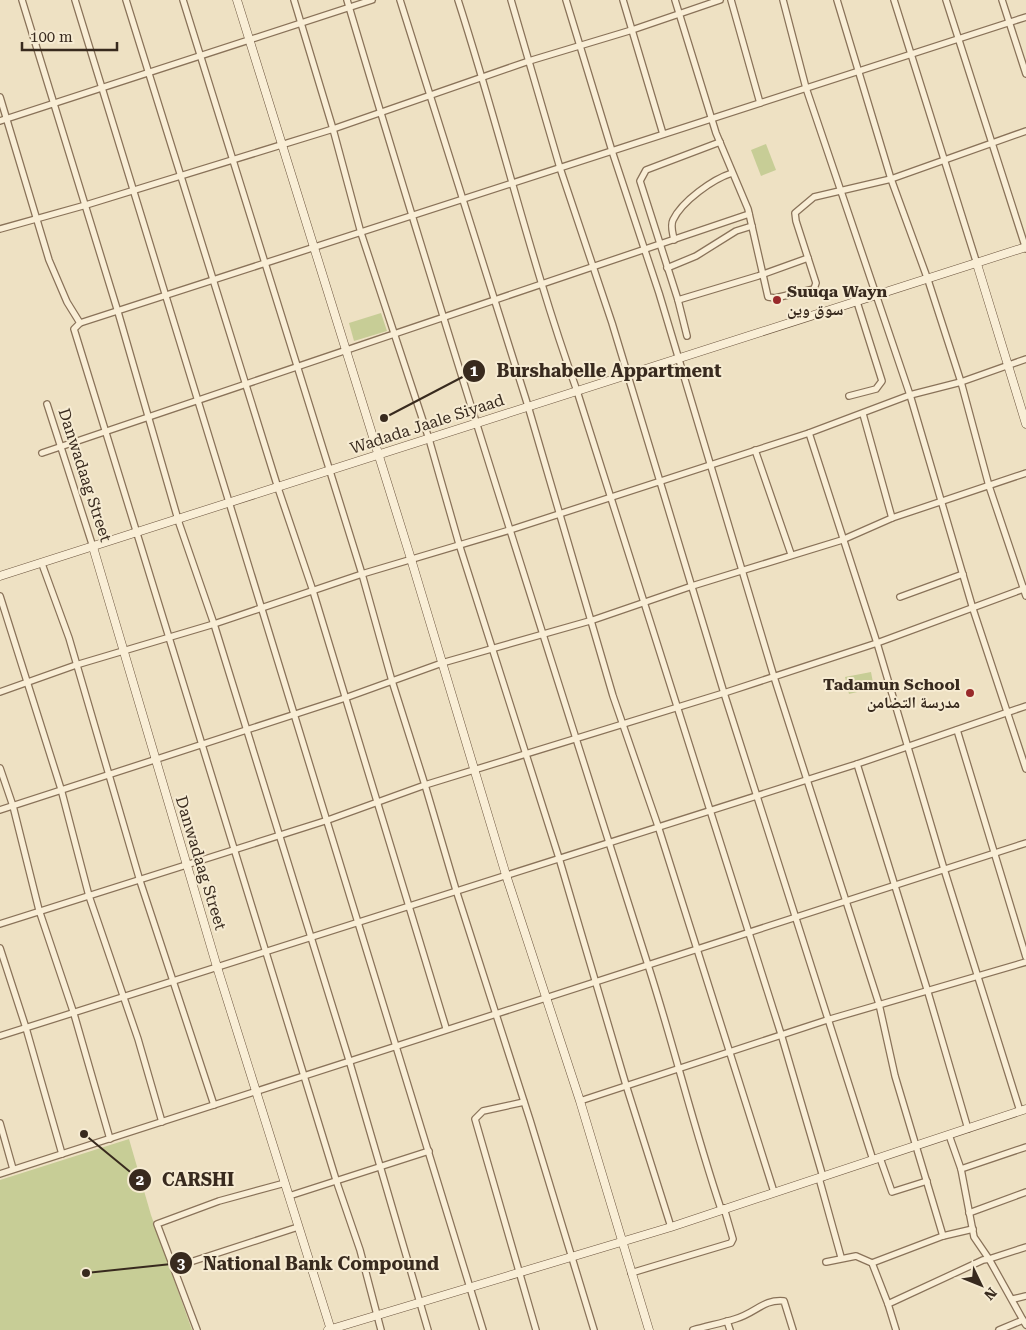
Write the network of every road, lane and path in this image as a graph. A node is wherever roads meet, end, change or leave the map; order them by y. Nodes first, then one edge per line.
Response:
1 (22, 0) edge
2 (75, 0) edge
3 (126, 0) edge
4 (183, 0) edge
5 (237, 0) edge
6 (294, 0) edge
7 (347, 0) edge
8 (372, 0) edge
9 (400, 0) edge
10 (458, 0) edge
11 (511, 0) edge
12 (566, 0) edge
13 (623, 0) edge
14 (675, 0) edge
15 (720, 0) edge
16 (731, 0) edge
17 (784, 0) edge
18 (837, 0) edge
19 (894, 0) edge
20 (946, 0) edge
21 (1002, 0) edge
22 (349, 8) junction
23 (679, 14) junction
24 (1026, 16) edge
25 (1008, 22) junction
26 (301, 24) junction
27 (632, 30) junction
28 (957, 39) junction
29 (250, 40) junction
30 (582, 46) junction
31 (200, 54) junction
32 (911, 54) junction
33 (529, 62) junction
34 (857, 71) junction
35 (150, 73) junction
36 (1026, 74) edge
37 (483, 78) junction
38 (101, 88) junction
39 (806, 88) junction
40 (432, 94) junction
41 (0, 97) edge
42 (54, 103) junction
43 (760, 103) junction
44 (382, 111) junction
45 (713, 118) junction
46 (3, 120) edge
47 (333, 129) junction
48 (1026, 131) edge
49 (663, 134) junction
50 (991, 141) junction
51 (720, 142) junction
52 (282, 143) junction
53 (612, 151) junction
54 (234, 158) junction
55 (943, 159) junction
56 (560, 168) junction
57 (732, 173) junction
58 (182, 175) junction
59 (890, 179) junction
60 (513, 183) junction
61 (133, 190) junction
62 (840, 191) junction
63 (462, 200) junction
64 (86, 206) junction
65 (749, 214) junction
66 (413, 216) junction
67 (37, 218) junction
68 (752, 226) junction
69 (0, 229) edge
70 (361, 233) junction
71 (674, 240) junction
72 (661, 244) junction
73 (314, 248) junction
74 (1026, 248) edge
75 (644, 250) junction
76 (808, 258) junction
77 (264, 264) junction
78 (977, 264) junction
79 (592, 267) junction
80 (667, 268) junction
81 (763, 272) junction
82 (214, 280) junction
83 (928, 280) junction
84 (544, 284) junction
85 (165, 296) junction
86 (876, 296) junction
87 (496, 300) junction
88 (678, 300) junction
89 (857, 302) junction
90 (118, 312) junction
91 (443, 318) junction
92 (80, 323) junction
93 (394, 334) junction
94 (687, 336) dead end
95 (346, 350) junction
96 (679, 359) junction
97 (1026, 359) edge
98 (1008, 364) junction
99 (296, 367) junction
100 (628, 375) junction
101 (961, 382) junction
102 (245, 384) junction
103 (578, 391) junction
104 (910, 395) junction
105 (849, 396) dead end
106 (197, 400) junction
107 (47, 404) dead end
108 (528, 406) junction
109 (863, 414) junction
110 (149, 417) junction
111 (477, 422) junction
112 (1026, 424) edge
113 (106, 431) junction
114 (809, 433) junction
115 (429, 439) junction
116 (60, 446) junction
117 (755, 450) junction
118 (42, 453) dead end
119 (379, 454) junction
120 (712, 464) junction
121 (328, 471) junction
122 (1026, 473) edge
123 (658, 480) junction
124 (989, 486) junction
125 (278, 488) junction
126 (610, 497) junction
127 (943, 502) junction
128 (230, 503) junction
129 (560, 513) junction
130 (892, 518) junction
131 (178, 519) junction
132 (510, 530) junction
133 (136, 533) junction
134 (842, 540) junction
135 (459, 544) junction
136 (93, 547) junction
137 (791, 554) junction
138 (411, 559) junction
139 (42, 564) junction
140 (742, 570) junction
141 (362, 574) junction
142 (963, 574) junction
143 (0, 576) edge
144 (692, 586) junction
145 (1025, 588) edge
146 (313, 590) junction
147 (0, 596) edge
148 (1026, 596) edge
149 (900, 597) dead end
150 (643, 604) junction
151 (262, 608) junction
152 (973, 609) junction
153 (593, 620) junction
154 (214, 624) junction
155 (542, 634) junction
156 (169, 638) junction
157 (877, 643) junction
158 (492, 650) junction
159 (123, 651) junction
160 (442, 663) junction
161 (76, 665) junction
162 (774, 676) junction
163 (392, 681) junction
164 (27, 684) junction
165 (0, 692) edge
166 (724, 693) junction
167 (345, 698) junction
168 (1026, 706) edge
169 (676, 709) junction
170 (1006, 712) junction
171 (295, 714) junction
172 (622, 724) junction
173 (246, 730) junction
174 (957, 730) junction
175 (576, 739) junction
176 (201, 744) junction
177 (907, 747) junction
178 (525, 754) junction
179 (156, 760) junction
180 (857, 764) junction
181 (0, 768) edge
182 (475, 770) junction
183 (1026, 770) edge
184 (107, 775) junction
185 (807, 780) junction
186 (426, 785) junction
187 (60, 789) junction
188 (756, 797) junction
189 (376, 803) junction
190 (13, 806) junction
191 (0, 810) edge
192 (710, 811) junction
193 (328, 820) junction
194 (658, 826) junction
195 (279, 835) junction
196 (607, 842) junction
197 (1026, 843) edge
198 (234, 848) junction
199 (995, 852) junction
200 (559, 858) junction
201 (187, 864) junction
202 (944, 869) junction
203 (506, 875) junction
204 (140, 880) junction
205 (896, 886) junction
206 (456, 890) junction
207 (89, 896) junction
208 (846, 900) junction
209 (409, 906) junction
210 (39, 910) junction
211 (794, 918) junction
212 (359, 922) junction
213 (0, 924) edge
214 (747, 932) junction
215 (311, 938) junction
216 (0, 948) edge
217 (697, 949) junction
218 (266, 952) junction
219 (1026, 958) edge
220 (1026, 962) edge
221 (648, 965) junction
222 (218, 967) junction
223 (978, 974) junction
224 (174, 980) junction
225 (596, 981) junction
226 (927, 989) junction
227 (124, 996) junction
228 (546, 998) junction
229 (879, 1004) junction
230 (74, 1014) junction
231 (496, 1014) junction
232 (827, 1020) junction
233 (26, 1028) junction
234 (446, 1028) junction
235 (780, 1034) junction
236 (0, 1036) edge
237 (397, 1044) junction
238 (729, 1052) junction
239 (349, 1060) junction
240 (679, 1069) junction
241 (304, 1075) junction
242 (626, 1086) junction
243 (256, 1092) junction
244 (580, 1101) junction
245 (524, 1102) junction
246 (214, 1105) junction
247 (1023, 1110) edge
248 (162, 1122) junction
249 (0, 1123) edge
250 (968, 1129) junction
251 (949, 1135) junction
252 (110, 1139) junction
253 (917, 1145) junction
254 (1026, 1148) edge
255 (428, 1151) junction
256 (62, 1154) junction
257 (876, 1159) junction
258 (380, 1167) junction
259 (13, 1169) junction
260 (961, 1169) junction
261 (0, 1174) edge
262 (821, 1177) junction
263 (927, 1181) junction
264 (285, 1183) junction
265 (337, 1183) junction
266 (774, 1192) junction
267 (1026, 1192) edge
268 (289, 1196) junction
269 (722, 1209) junction
270 (969, 1213) junction
271 (298, 1227) junction
272 (671, 1227) junction
273 (973, 1229) junction
274 (943, 1236) junction
275 (621, 1242) junction
276 (1026, 1247) edge
277 (572, 1256) junction
278 (841, 1257) junction
279 (989, 1259) junction
280 (826, 1262) dead end
281 (872, 1263) junction
282 (174, 1267) junction
283 (520, 1272) junction
284 (631, 1273) junction
285 (469, 1287) junction
286 (1026, 1296) edge
287 (1013, 1299) junction
288 (420, 1302) junction
289 (888, 1304) junction
290 (377, 1315) junction
291 (727, 1321) junction
292 (1025, 1322) edge
293 (197, 1330) edge
294 (330, 1330) edge
295 (382, 1330) edge
296 (428, 1330) edge
297 (483, 1330) edge
298 (536, 1330) edge
299 (594, 1330) edge
300 (649, 1330) edge
301 (694, 1330) edge
302 (730, 1330) edge
303 (793, 1330) edge
304 (896, 1330) edge
305 (999, 1330) edge

1 - 42 street
2 - 38 street
3 - 35 street
4 - 31 street
5 - 29 street
6 - 26 street
7 - 22 street
8 - 22 street
9 - 40 street
10 - 37 street
11 - 33 street
12 - 30 street
13 - 27 street
14 - 23 street
15 - 23 street
16 - 43 street
17 - 39 street
18 - 34 street
19 - 32 street
20 - 28 street
21 - 25 street
22 - 26 street
22 - 44 street
23 - 27 street
23 - 45 street
24 - 25 street
25 - 28 street
25 - 36 street
26 - 29 street
26 - 47 street
27 - 30 street
27 - 49 street
28 - 32 street
28 - 50 street
29 - 31 street
29 - 52 street
30 - 33 street
30 - 53 street
31 - 35 street
31 - 54 street
32 - 34 street
32 - 55 street
33 - 37 street
33 - 56 street
34 - 39 street
34 - 59 street
35 - 38 street
35 - 58 street
37 - 40 street
37 - 60 street
38 - 42 street
38 - 61 street
39 - 43 street
39 - 62 street
40 - 44 street
40 - 63 street
41 - 46 street
42 - 46 street
42 - 64 street
43 - 45 street
44 - 47 street
44 - 66 street
45 - 49 street
45 - 51 street
46 - 67 street
47 - 52 street
47 - 70 street
48 - 50 street
49 - 53 street
50 - 55 street
50 - 74 street
51 - 57 street
51 - 72 street
52 - 54 street
52 - 73 street
53 - 56 street
53 - 75 street
54 - 58 street
54 - 77 street
55 - 59 street
55 - 78 street
56 - 60 street
56 - 79 street
57 - 65 street
57 - 71 street
58 - 61 street
58 - 82 street
59 - 62 street
59 - 83 street
60 - 63 street
60 - 84 street
61 - 64 street
61 - 85 street
62 - 76 street
62 - 86 street
63 - 66 street
63 - 87 street
64 - 67 street
64 - 90 street
65 - 68 street
65 - 71 street
66 - 70 street
66 - 91 street
67 - 69 street
67 - 92 street
68 - 80 street
68 - 81 street
70 - 73 street
70 - 93 street
71 - 72 street
72 - 75 street
72 - 80 street
73 - 77 street
73 - 95 street
74 - 78 street, Wadada Jaale Siyaad
75 - 79 street
75 - 96 street
76 - 81 street
76 - 81 street
77 - 82 street
77 - 99 street
78 - 83 street, Wadada Jaale Siyaad
78 - 98 street
79 - 84 street
79 - 100 street
80 - 88 street
81 - 88 street
82 - 85 street
82 - 102 street
83 - 86 street, Wadada Jaale Siyaad
83 - 101 street
84 - 87 street
84 - 103 street
85 - 90 street
85 - 106 street
86 - 89 street, Wadada Jaale Siyaad
86 - 104 street
87 - 91 street
87 - 108 street
88 - 94 street
89 - 96 street, Wadada Jaale Siyaad
89 - 105 street
90 - 92 street
90 - 110 street
91 - 93 street
91 - 111 street
92 - 113 street
93 - 95 street
93 - 115 street
95 - 99 street
95 - 119 street
96 - 100 street, Wadada Jaale Siyaad
96 - 120 street
97 - 98 street
98 - 101 street
98 - 112 street
99 - 102 street
99 - 121 street
100 - 103 street, Wadada Jaale Siyaad
100 - 123 street
101 - 104 street
101 - 124 street
102 - 106 street
102 - 125 street
103 - 108 street, Wadada Jaale Siyaad
103 - 126 street
104 - 109 street
104 - 127 street
106 - 110 street
106 - 128 street
107 - 116 street, Danwadaag Street
108 - 111 street, Wadada Jaale Siyaad
108 - 129 street
109 - 114 street
109 - 130 street
110 - 113 street
110 - 131 street
111 - 115 street, Wadada Jaale Siyaad
111 - 132 street
113 - 116 street
113 - 133 street
114 - 117 street
114 - 134 street
115 - 119 street, Wadada Jaale Siyaad
115 - 135 street
116 - 118 street
116 - 136 street, Danwadaag Street
117 - 120 street
117 - 137 street
119 - 121 street, Wadada Jaale Siyaad
119 - 138 street
120 - 123 street
120 - 140 street
121 - 125 street, Wadada Jaale Siyaad
121 - 141 street
122 - 124 street
123 - 126 street
123 - 144 street
124 - 127 street
124 - 145 street
125 - 128 street, Wadada Jaale Siyaad
125 - 146 street
126 - 129 street
126 - 150 street
127 - 130 street
127 - 142 street
128 - 131 street, Wadada Jaale Siyaad
128 - 151 street
129 - 132 street
129 - 153 street
130 - 134 street
131 - 133 street, Wadada Jaale Siyaad
131 - 154 street
132 - 135 street
132 - 155 street
133 - 136 street, Wadada Jaale Siyaad
133 - 156 street
134 - 137 street
134 - 157 street
135 - 138 street
135 - 158 street
136 - 139 street, Wadada Jaale Siyaad
136 - 159 street, Danwadaag Street
137 - 140 street
138 - 141 street
138 - 160 street
139 - 143 street, Wadada Jaale Siyaad
139 - 161 street
140 - 144 street
140 - 162 street
141 - 146 street
141 - 163 street
142 - 149 street
142 - 152 street
144 - 150 street
144 - 166 street
145 - 148 street
145 - 152 street
146 - 151 street
146 - 167 street
147 - 164 street
150 - 153 street
150 - 169 street
151 - 154 street
151 - 171 street
152 - 157 street
152 - 170 street
153 - 155 street
153 - 172 street
154 - 156 street
154 - 173 street
155 - 158 street
155 - 175 street
156 - 159 street
156 - 176 street
157 - 162 street
157 - 177 street
158 - 160 street
158 - 178 street
159 - 161 street
159 - 179 street, Danwadaag Street
160 - 163 street
160 - 182 street
161 - 164 street
161 - 184 street
162 - 166 street
162 - 185 street
163 - 167 street
163 - 186 street
164 - 165 street
164 - 187 street
166 - 169 street
166 - 188 street
167 - 171 street
167 - 189 street
168 - 170 street
169 - 172 street
169 - 192 street
170 - 174 street
170 - 183 street
171 - 173 street
171 - 193 street
172 - 175 street
172 - 194 street
173 - 176 street
173 - 195 street
174 - 177 street
174 - 199 street
175 - 178 street
175 - 196 street
176 - 179 street
176 - 198 street
177 - 180 street
177 - 202 street
178 - 182 street
178 - 200 street
179 - 184 street
179 - 201 street, Danwadaag Street
180 - 185 street
180 - 205 street
181 - 190 street
182 - 186 street
182 - 203 street
184 - 187 street
184 - 204 street
185 - 188 street
185 - 208 street
186 - 189 street
186 - 206 street
187 - 190 street
187 - 207 street
188 - 192 street
188 - 211 street
189 - 193 street
189 - 209 street
190 - 191 street
190 - 210 street
192 - 194 street
192 - 214 street
193 - 195 street
193 - 212 street
194 - 196 street
194 - 217 street
195 - 198 street
195 - 215 street
196 - 200 street
196 - 221 street
197 - 199 street
198 - 201 street
198 - 218 street
199 - 202 street
199 - 219 street
200 - 203 street
200 - 225 street
201 - 204 street
201 - 222 street, Danwadaag Street
202 - 205 street
202 - 223 street
203 - 206 street
203 - 228 street
204 - 207 street
204 - 224 street
205 - 208 street
205 - 226 street
206 - 209 street
206 - 231 street
207 - 210 street
207 - 227 street
208 - 211 street
208 - 229 street
209 - 212 street
209 - 234 street
210 - 213 street
210 - 230 street
211 - 214 street
211 - 232 street
212 - 215 street
212 - 237 street
214 - 217 street
214 - 235 street
215 - 218 street
215 - 239 street
216 - 233 street
217 - 221 street
217 - 238 street
218 - 222 street
218 - 241 street
220 - 223 street
221 - 225 street
221 - 240 street
222 - 224 street
222 - 243 street, Danwadaag Street
223 - 226 street
223 - 247 street
224 - 227 street
224 - 246 street
225 - 228 street
225 - 242 street
226 - 229 street
226 - 250 street
227 - 230 street
227 - 248 street
228 - 231 street
228 - 244 street
229 - 232 street
229 - 253 street
230 - 233 street
230 - 252 street
231 - 234 street
231 - 245 street
232 - 235 street
232 - 257 street
233 - 236 street
233 - 256 street
234 - 237 street
235 - 238 street
235 - 262 street
237 - 239 street
237 - 255 street
238 - 240 street
238 - 266 street
239 - 241 street
239 - 258 street
240 - 242 street
240 - 269 street
241 - 243 street
241 - 265 street
242 - 244 street
242 - 272 street
243 - 246 street
243 - 264 street, Danwadaag Street
244 - 275 street
245 - 277 street
245 - 283 street
246 - 248 street
247 - 250 street
248 - 252 street
249 - 259 street
250 - 251 street
251 - 253 street
251 - 260 street
252 - 256 street
253 - 257 street
253 - 263 street
254 - 260 street
255 - 258 street
255 - 285 street
256 - 259 street
257 - 262 street
257 - 263 street
258 - 265 street
258 - 288 street
259 - 261 street
260 - 270 street
262 - 266 street
262 - 278 street
263 - 274 street
264 - 268 street, Danwadaag Street
264 - 282 street
265 - 268 street
265 - 290 street
266 - 269 street
267 - 270 street
268 - 271 street, Danwadaag Street
269 - 272 street
269 - 284 street
270 - 273 street
271 - 282 street
271 - 294 street, Danwadaag Street
272 - 275 street
273 - 274 street
273 - 279 street
274 - 281 street
275 - 277 street
275 - 284 street
276 - 279 street
277 - 283 street
277 - 299 street
278 - 280 street
278 - 281 street
279 - 287 street
279 - 289 street
281 - 289 street
282 - 293 street
283 - 285 street
283 - 298 street
284 - 300 street
285 - 288 street
285 - 297 street
286 - 287 street
287 - 292 street
288 - 290 street
288 - 296 street
289 - 304 street
290 - 294 street
290 - 295 street
291 - 301 street
291 - 302 street
291 - 303 street
292 - 305 street

